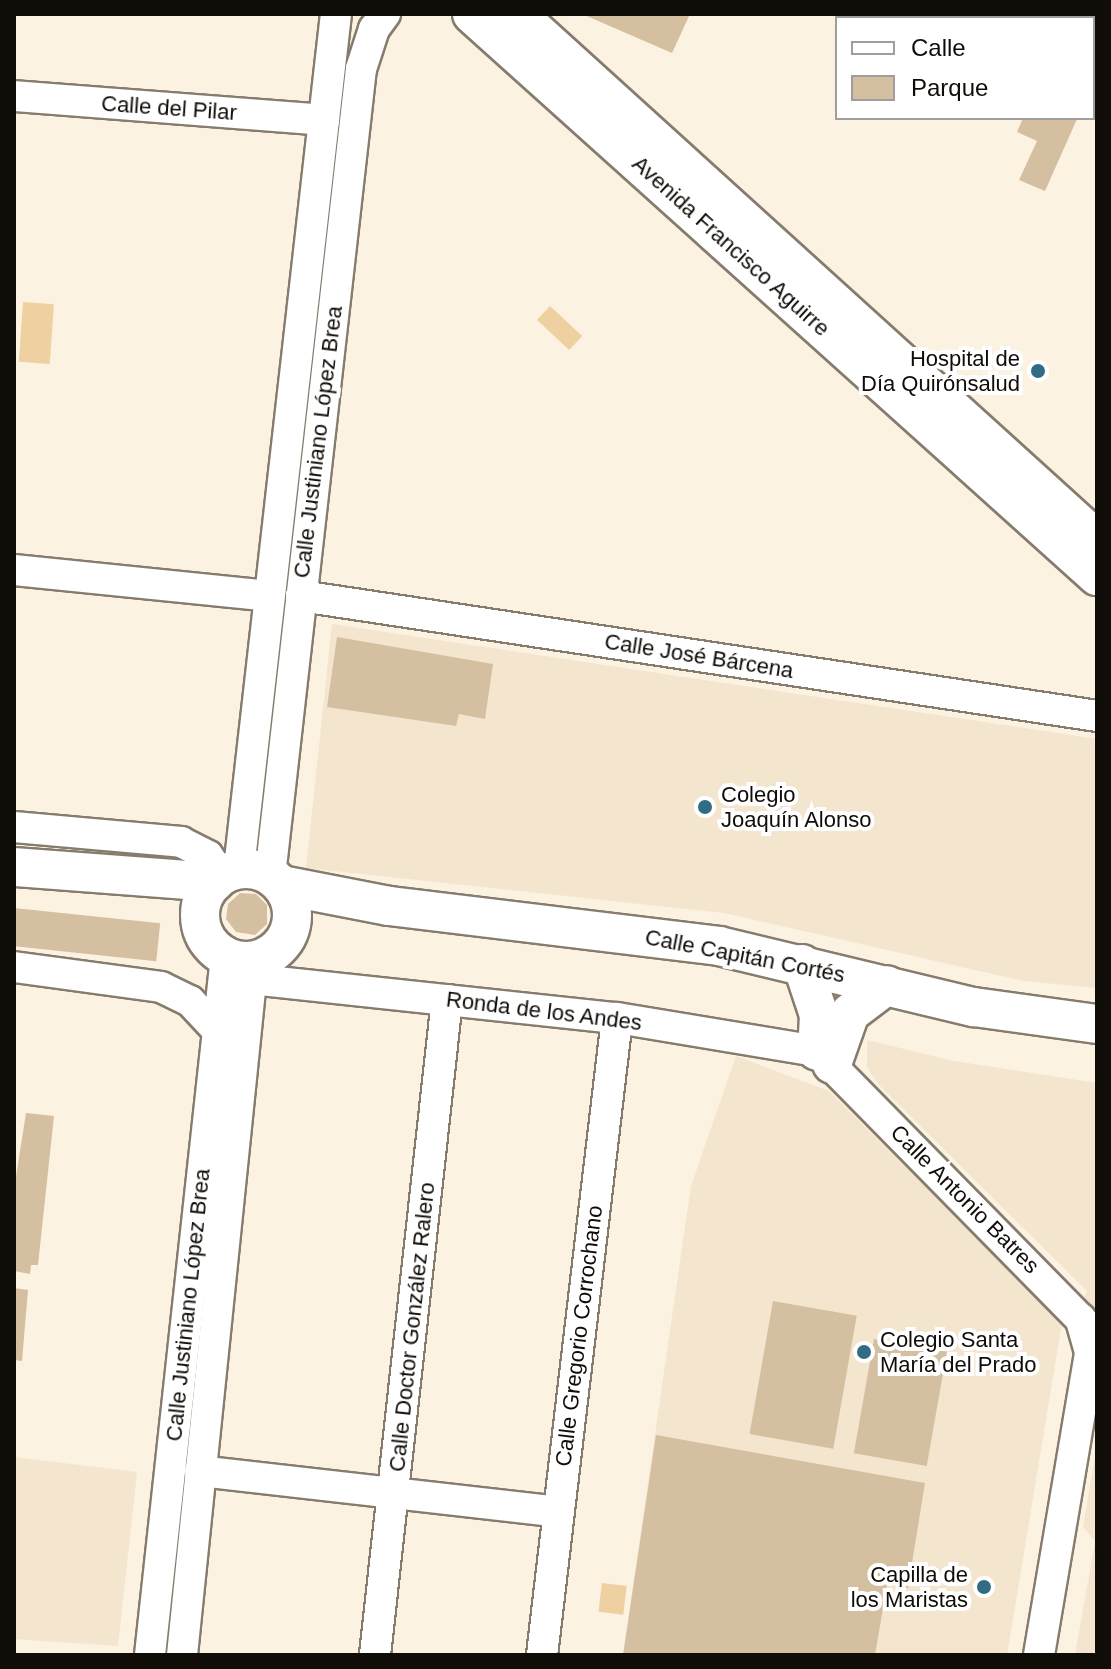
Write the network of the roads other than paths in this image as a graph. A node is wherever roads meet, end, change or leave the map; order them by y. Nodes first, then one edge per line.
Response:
1 (336, 14) edge
2 (385, 14) edge
3 (472, 14) edge
4 (517, 14) edge
5 (14, 96) edge
6 (324, 120) junction
7 (1097, 540) edge
8 (14, 570) edge
9 (1097, 576) edge
10 (269, 596) junction
11 (301, 596) junction
12 (1097, 716) edge
13 (14, 827) edge
14 (14, 867) edge
15 (119, 878) junction
16 (245, 878) junction
17 (389, 906) junction
18 (201, 924) junction
19 (253, 959) junction
20 (802, 964) junction
21 (14, 967) edge
22 (887, 985) junction
23 (447, 1000) junction
24 (617, 1018) junction
25 (1097, 1024) edge
26 (216, 1029) junction
27 (824, 1058) junction
28 (1077, 1312) junction
29 (1097, 1336) edge
30 (200, 1471) junction
31 (394, 1493) junction
32 (558, 1512) junction
33 (150, 1655) edge
34 (182, 1655) edge
35 (375, 1655) edge
36 (542, 1655) edge
37 (1039, 1655) edge

1 - 6 street, Calle Justiniano López Brea
2 - 11 street, Calle Justiniano López Brea
3 - 9 main road, Avenida Francisco Aguirre
4 - 7 main road, Avenida Francisco Aguirre
5 - 6 street, Calle del Pilar
6 - 10 street, Calle Justiniano López Brea
8 - 10 street
10 - 16 street, Calle Justiniano López Brea
11 - 12 street, Calle José Bárcena
11 - 16 street, Calle Justiniano López Brea
13 - 16 street
14 - 15 main road, Calle Capitán Cortés
15 - 16 main road, Calle Capitán Cortés
15 - 18 main road, Calle Capitán Cortés
16 - 17 main road, Calle Capitán Cortés
16 - 18 main road
16 - 19 main road
17 - 19 main road, Calle Capitán Cortés
17 - 20 main road, Calle Capitán Cortés
18 - 19 main road, Calle Capitán Cortés
19 - 23 street, Ronda de los Andes
19 - 26 street, Calle Justiniano López Brea
19 - 30 street, Calle Justiniano López Brea
20 - 22 main road, Calle Capitán Cortés
20 - 27 main road
21 - 26 street
22 - 25 main road, Calle Capitán Cortés
22 - 27 main road
23 - 24 street, Ronda de los Andes
23 - 31 street, Calle Doctor González Ralero
24 - 27 street, Ronda de los Andes
24 - 32 street, Calle Gregorio Corrochano
26 - 33 street, Calle Justiniano López Brea
27 - 28 street, Calle Antonio Batres
28 - 29 street, Calle Antonio Batres
28 - 37 street
30 - 31 street
30 - 34 street, Calle Justiniano López Brea
31 - 32 street
31 - 35 street, Calle Doctor González Ralero
32 - 36 street, Calle Gregorio Corrochano

